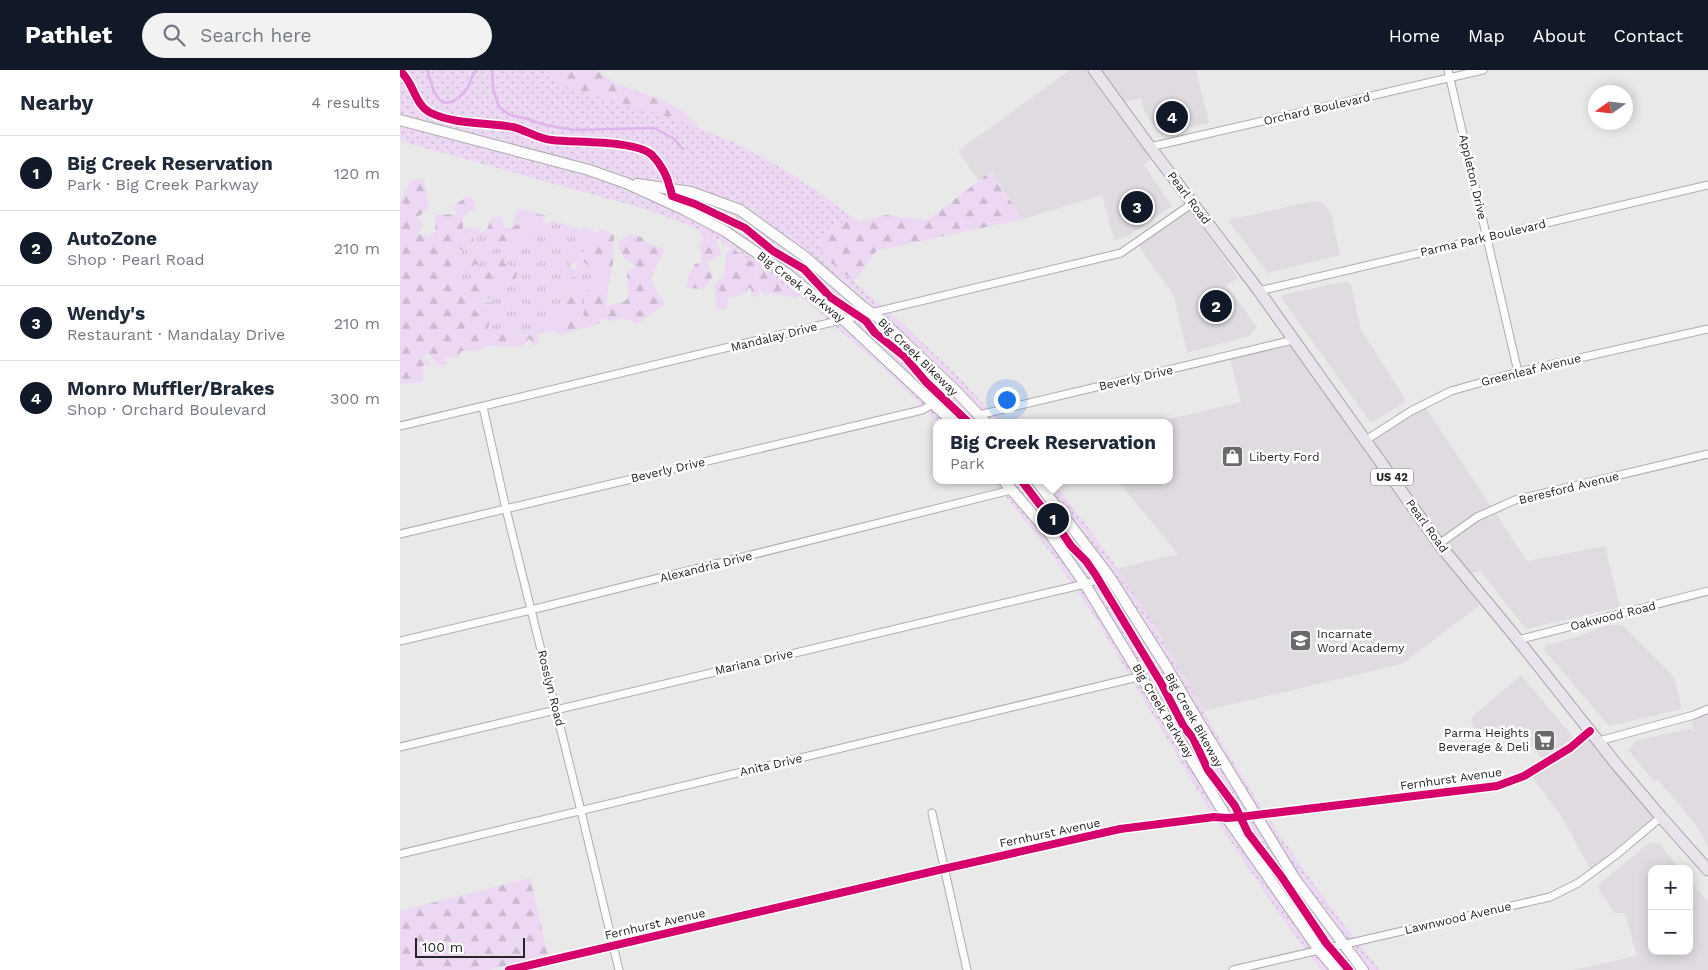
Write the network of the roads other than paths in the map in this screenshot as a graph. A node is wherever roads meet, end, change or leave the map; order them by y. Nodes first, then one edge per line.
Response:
1 (1094, 70) edge
2 (1483, 70) edge
3 (1449, 74) edge
4 (400, 120) edge
5 (1150, 147) junction
6 (626, 182) junction
7 (1708, 185) edge
8 (691, 192) junction
9 (1193, 203) junction
10 (685, 210) junction
11 (1487, 236) junction
12 (1259, 291) junction
13 (872, 313) junction
14 (844, 320) junction
15 (1708, 329) edge
16 (1293, 340) junction
17 (1518, 372) junction
18 (935, 403) junction
19 (483, 407) junction
20 (950, 419) edge
21 (982, 419) edge
22 (400, 426) edge
23 (1366, 440) junction
24 (1708, 454) edge
25 (1006, 484) edge
26 (1039, 484) edge
27 (1011, 490) junction
28 (506, 509) junction
29 (400, 534) edge
30 (1439, 544) junction
31 (1109, 576) junction
32 (1085, 584) junction
33 (1708, 591) edge
34 (531, 610) junction
35 (1518, 640) junction
36 (400, 641) edge
37 (1142, 676) junction
38 (556, 709) junction
39 (1708, 709) edge
40 (1590, 731) junction
41 (1599, 742) junction
42 (400, 747) edge
43 (581, 811) junction
44 (932, 813) dead end
45 (1254, 814) junction
46 (1660, 817) junction
47 (1227, 818) junction
48 (400, 854) edge
49 (943, 868) junction
50 (1708, 870) edge
51 (1343, 944) junction
52 (613, 946) junction
53 (1319, 950) junction
54 (509, 970) edge
55 (618, 970) edge
56 (967, 970) edge
57 (1233, 970) edge
58 (1336, 970) edge
59 (1364, 970) edge

1 - 5 main road, Pearl Road / US 42
2 - 3 street, Orchard Boulevard
3 - 5 street, Orchard Boulevard
3 - 11 street, Appleton Drive
4 - 6 street, Big Creek Parkway
5 - 9 main road, Pearl Road / US 42
6 - 8 street, Big Creek Parkway
6 - 10 street, Big Creek Parkway
7 - 11 street, Parma Park Boulevard
8 - 10 street
8 - 13 street, Big Creek Parkway
9 - 12 main road, Pearl Road / US 42
9 - 13 street, Mandalay Drive
10 - 14 street, Big Creek Parkway
11 - 12 street, Parma Park Boulevard
11 - 17 street, Appleton Drive
12 - 16 main road, Pearl Road / US 42
13 - 14 street, Mandalay Drive
13 - 21 street, Big Creek Parkway
14 - 18 street, Big Creek Parkway
14 - 19 street, Mandalay Drive
15 - 17 street, Greenleaf Avenue
16 - 21 street, Beverly Drive
16 - 23 main road, Pearl Road / US 42
17 - 23 street, Greenleaf Avenue
18 - 20 street, Big Creek Parkway
18 - 28 street, Beverly Drive
19 - 22 street, Mandalay Drive
19 - 28 street, Rosslyn Road
23 - 30 main road, Pearl Road / US 42
24 - 30 street, Beresford Avenue
25 - 27 street, Big Creek Parkway
26 - 31 street, Big Creek Parkway
27 - 32 street, Big Creek Parkway
27 - 34 street, Alexandria Drive
28 - 29 street, Beverly Drive
28 - 34 street, Rosslyn Road
30 - 35 main road, Pearl Road / US 42
31 - 32 street, Mariana Drive
31 - 45 street, Big Creek Parkway
32 - 37 street, Big Creek Parkway
32 - 38 street, Mariana Drive
33 - 35 street, Oakwood Road
34 - 36 street, Alexandria Drive
34 - 38 street, Rosslyn Road
35 - 40 main road, Pearl Road / US 42
37 - 43 street, Anita Drive
37 - 47 street, Big Creek Parkway
38 - 42 street, Mariana Drive
38 - 43 street, Rosslyn Road
39 - 41 street
40 - 41 main road, Pearl Road / US 42
40 - 45 street, Fernhurst Avenue
41 - 46 main road, Pearl Road / US 42
43 - 48 street, Anita Drive
43 - 52 street, Rosslyn Road
44 - 49 street
45 - 47 street, Fernhurst Avenue
45 - 51 street, Big Creek Parkway
46 - 50 main road, Pearl Road / US 42
46 - 51 street, Lawnwood Avenue
47 - 49 street, Fernhurst Avenue
47 - 53 street, Big Creek Parkway
49 - 52 street, Fernhurst Avenue
49 - 56 street
51 - 53 street, Lawnwood Avenue
51 - 59 street, Big Creek Parkway
52 - 54 street, Fernhurst Avenue
52 - 55 street, Rosslyn Road
53 - 57 street, Lawnwood Avenue
53 - 58 street, Big Creek Parkway

